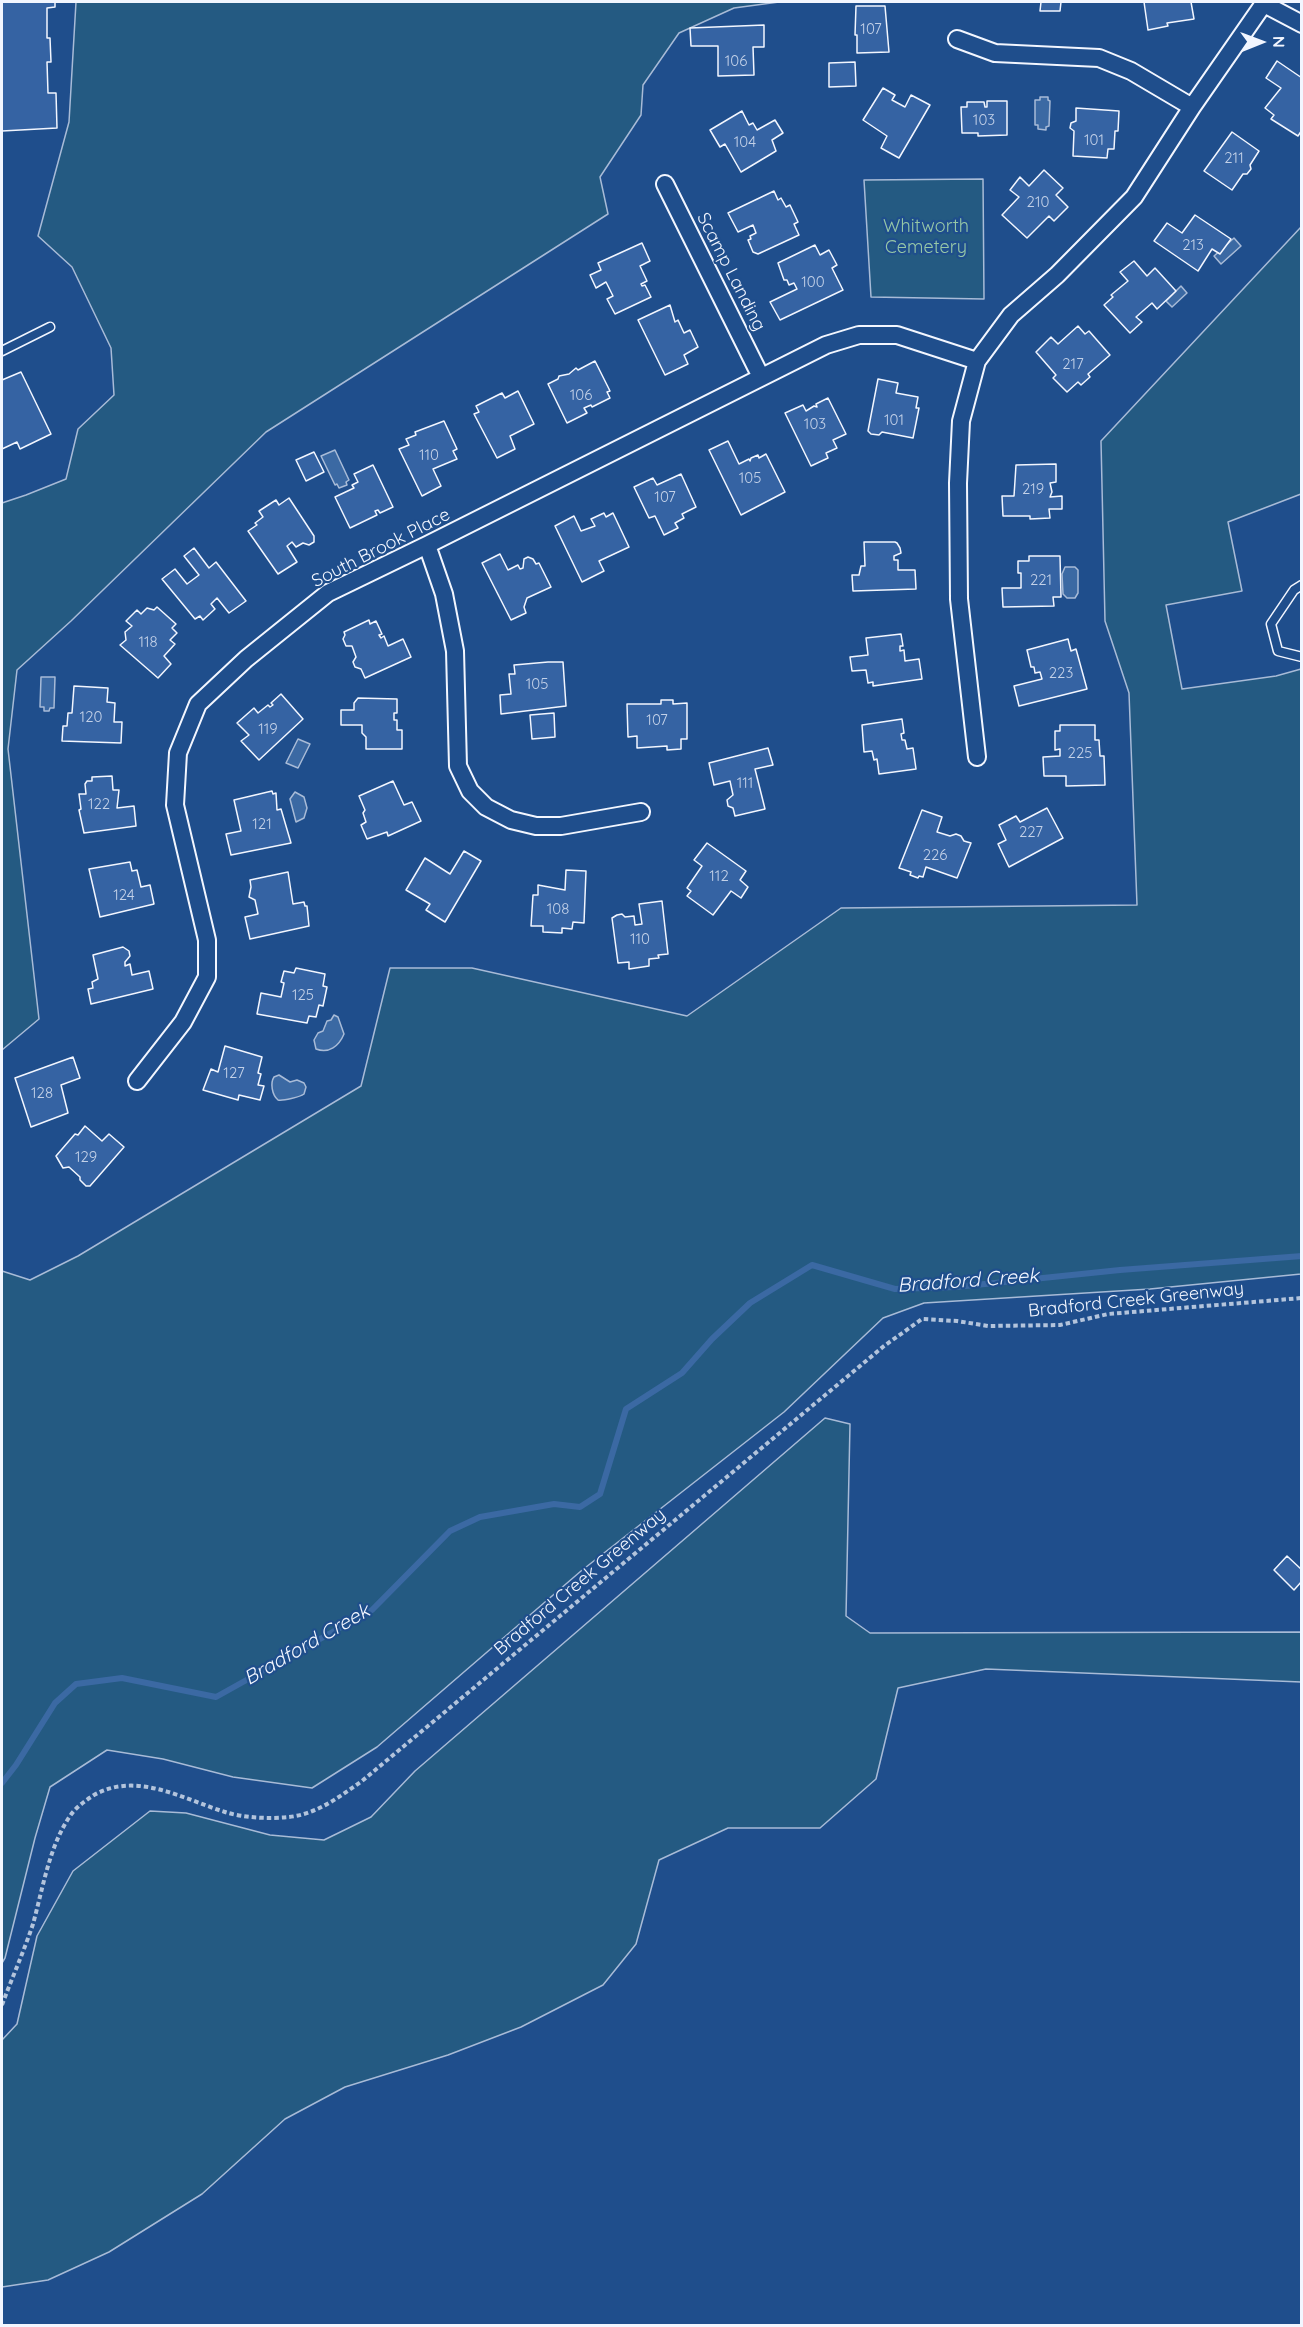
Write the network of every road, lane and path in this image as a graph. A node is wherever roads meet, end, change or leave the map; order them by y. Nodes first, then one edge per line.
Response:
1 (1265, 3) edge
2 (1302, 24) edge
3 (957, 39) dead end
4 (1192, 107) junction
5 (665, 184) dead end
6 (50, 327) dead end
7 (2, 351) edge
8 (977, 361) junction
9 (761, 377) junction
10 (427, 545) junction
11 (1302, 585) edge
12 (1302, 657) edge
13 (976, 757) dead end
14 (641, 812) dead end
15 (136, 1081) dead end
16 (1302, 1298) edge
17 (2, 2005) edge

1 - 2 street
1 - 4 street
3 - 4 street
4 - 8 street
5 - 9 street, Scamp Landing
6 - 7 lane
8 - 9 street, South Brook Place
8 - 13 street
9 - 10 street, South Brook Place
10 - 14 street
10 - 15 street, South Brook Place
11 - 12 lane
16 - 17 path, Bradford Creek Greenway

